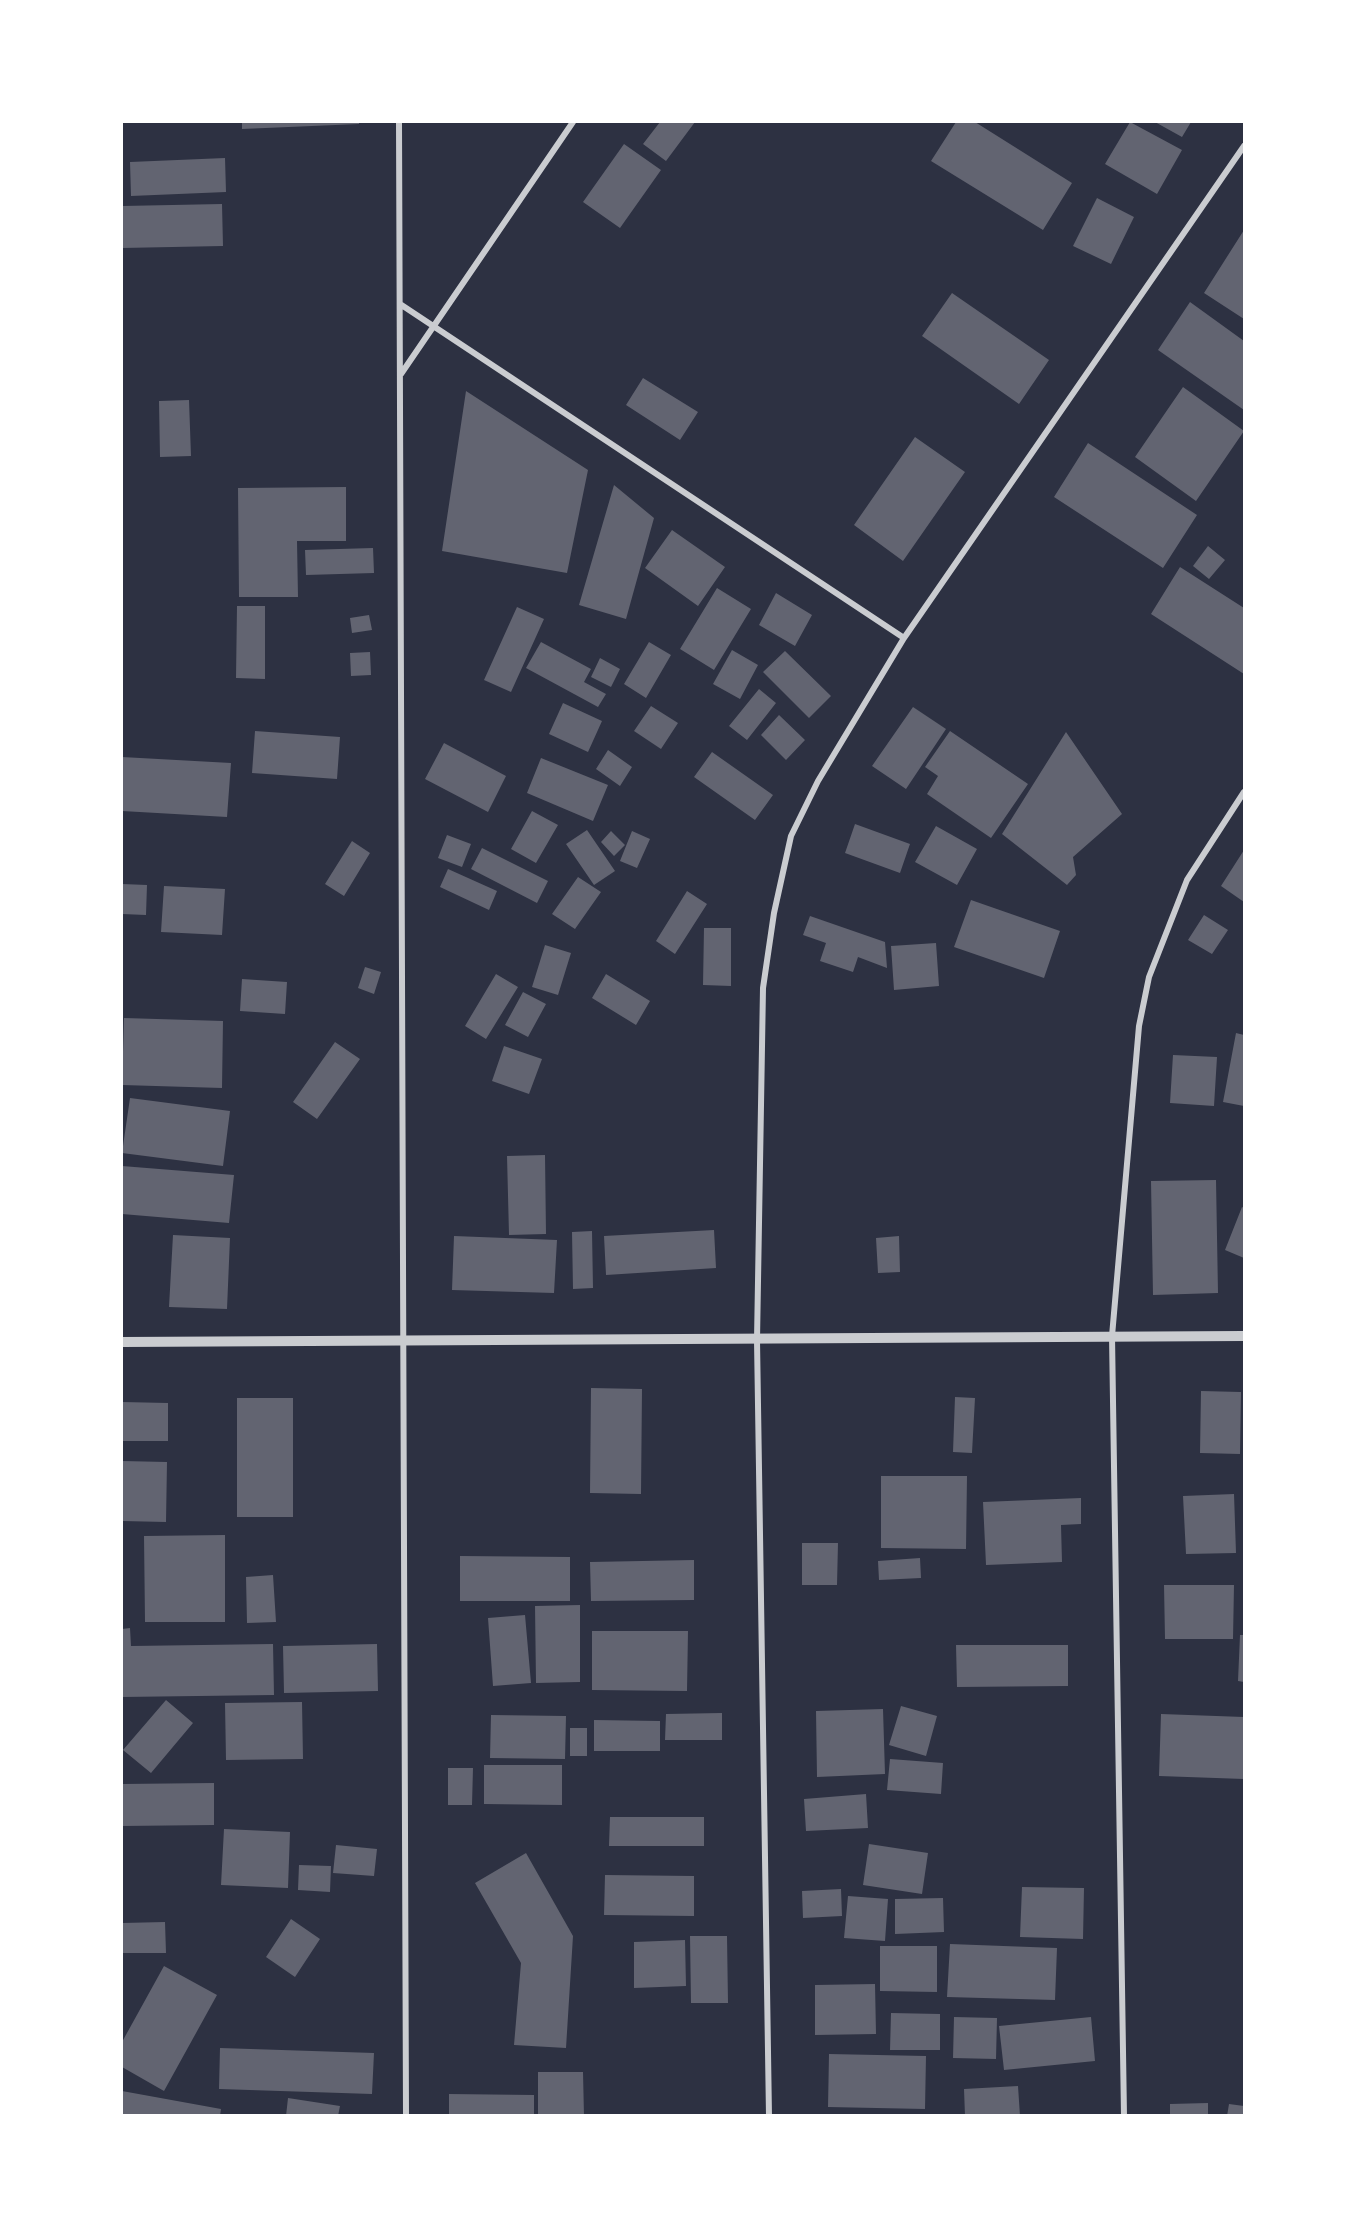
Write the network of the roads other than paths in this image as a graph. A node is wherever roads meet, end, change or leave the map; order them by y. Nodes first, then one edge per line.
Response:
1 (399, 122) edge
2 (573, 122) edge
3 (1245, 146) edge
4 (400, 304) junction
5 (435, 326) junction
6 (400, 375) junction
7 (904, 638) junction
8 (1245, 792) edge
9 (1112, 1336) junction
10 (1245, 1336) edge
11 (757, 1340) junction
12 (403, 1341) junction
13 (122, 1342) edge
14 (406, 2115) edge
15 (769, 2115) edge
16 (1124, 2115) edge

1 - 4 street
2 - 5 street
3 - 7 street
4 - 5 street
4 - 6 street
5 - 6 street
5 - 7 street
6 - 12 street
7 - 11 street
8 - 9 street
9 - 10 street
9 - 11 street
9 - 16 street
11 - 12 street
11 - 15 street
12 - 13 street
12 - 14 street

